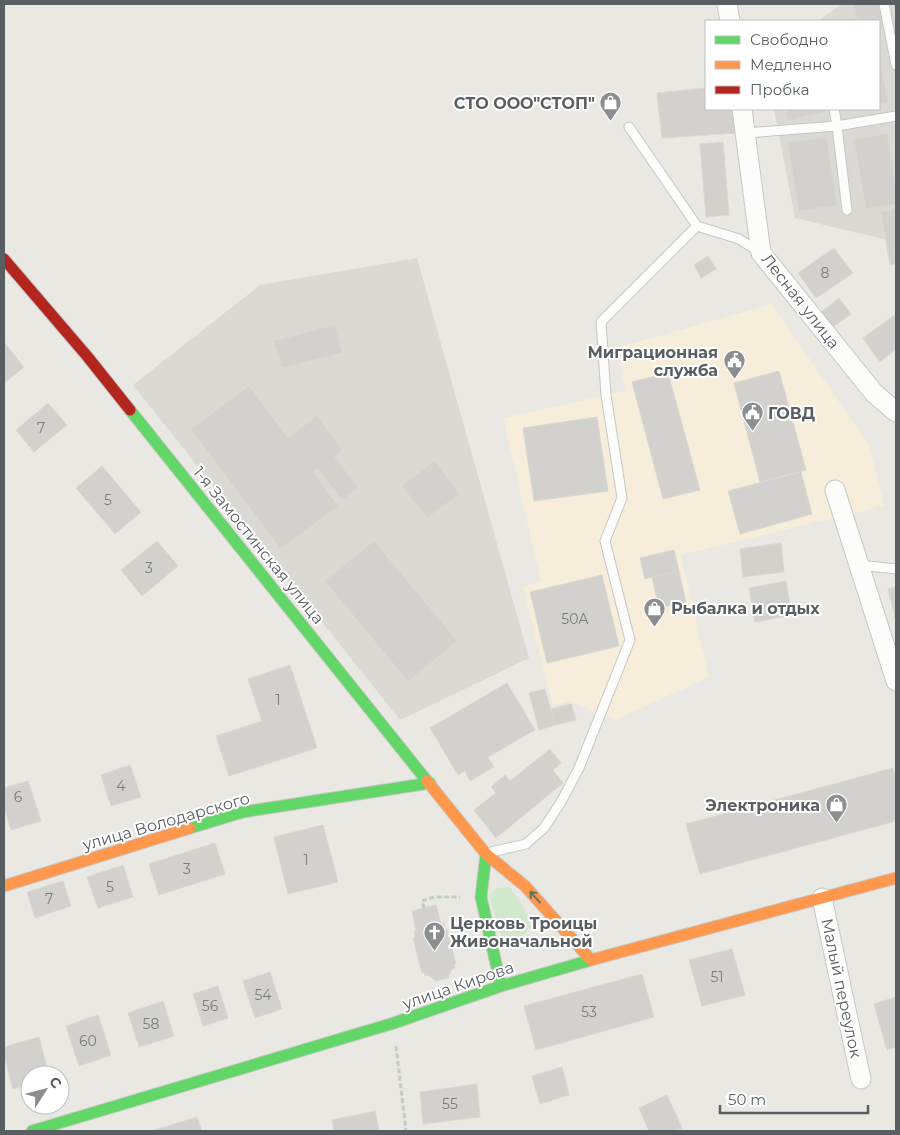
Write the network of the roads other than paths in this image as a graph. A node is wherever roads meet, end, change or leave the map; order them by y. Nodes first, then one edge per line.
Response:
1 (727, 4) edge
2 (884, 4) edge
3 (730, 20) edge
4 (896, 66) edge
5 (742, 110) edge
6 (834, 110) edge
7 (896, 116) edge
8 (837, 126) junction
9 (629, 127) dead end
10 (746, 133) junction
11 (847, 210) dead end
12 (697, 226) junction
13 (761, 253) junction
14 (4, 258) edge
15 (896, 412) edge
16 (834, 490) dead end
17 (859, 565) junction
18 (896, 569) edge
19 (896, 681) edge
20 (430, 783) junction
21 (486, 854) junction
22 (896, 878) edge
23 (4, 886) edge
24 (822, 898) junction
25 (591, 960) junction
26 (501, 986) junction
27 (861, 1078) dead end
28 (32, 1131) edge

1 - 3 street
2 - 4 lane
5 - 10 street, Лесная улица
6 - 8 lane
7 - 8 lane
8 - 10 lane
8 - 11 lane
9 - 12 lane
10 - 13 street, Лесная улица
12 - 13 lane
12 - 21 lane
13 - 15 street, Лесная улица
14 - 20 street, 1-я Замостинская улица
16 - 17 street
17 - 18 lane
17 - 19 street
20 - 21 street, 1-я Замостинская улица
20 - 23 street, улица Володарского
25 -> 21 street, 1-я Замостинская улица
21 - 26 street
22 - 24 street, улица Кирова
24 - 25 street, улица Кирова
24 - 27 street, Малый переулок
25 - 26 street, улица Кирова
26 - 28 street, улица Кирова

